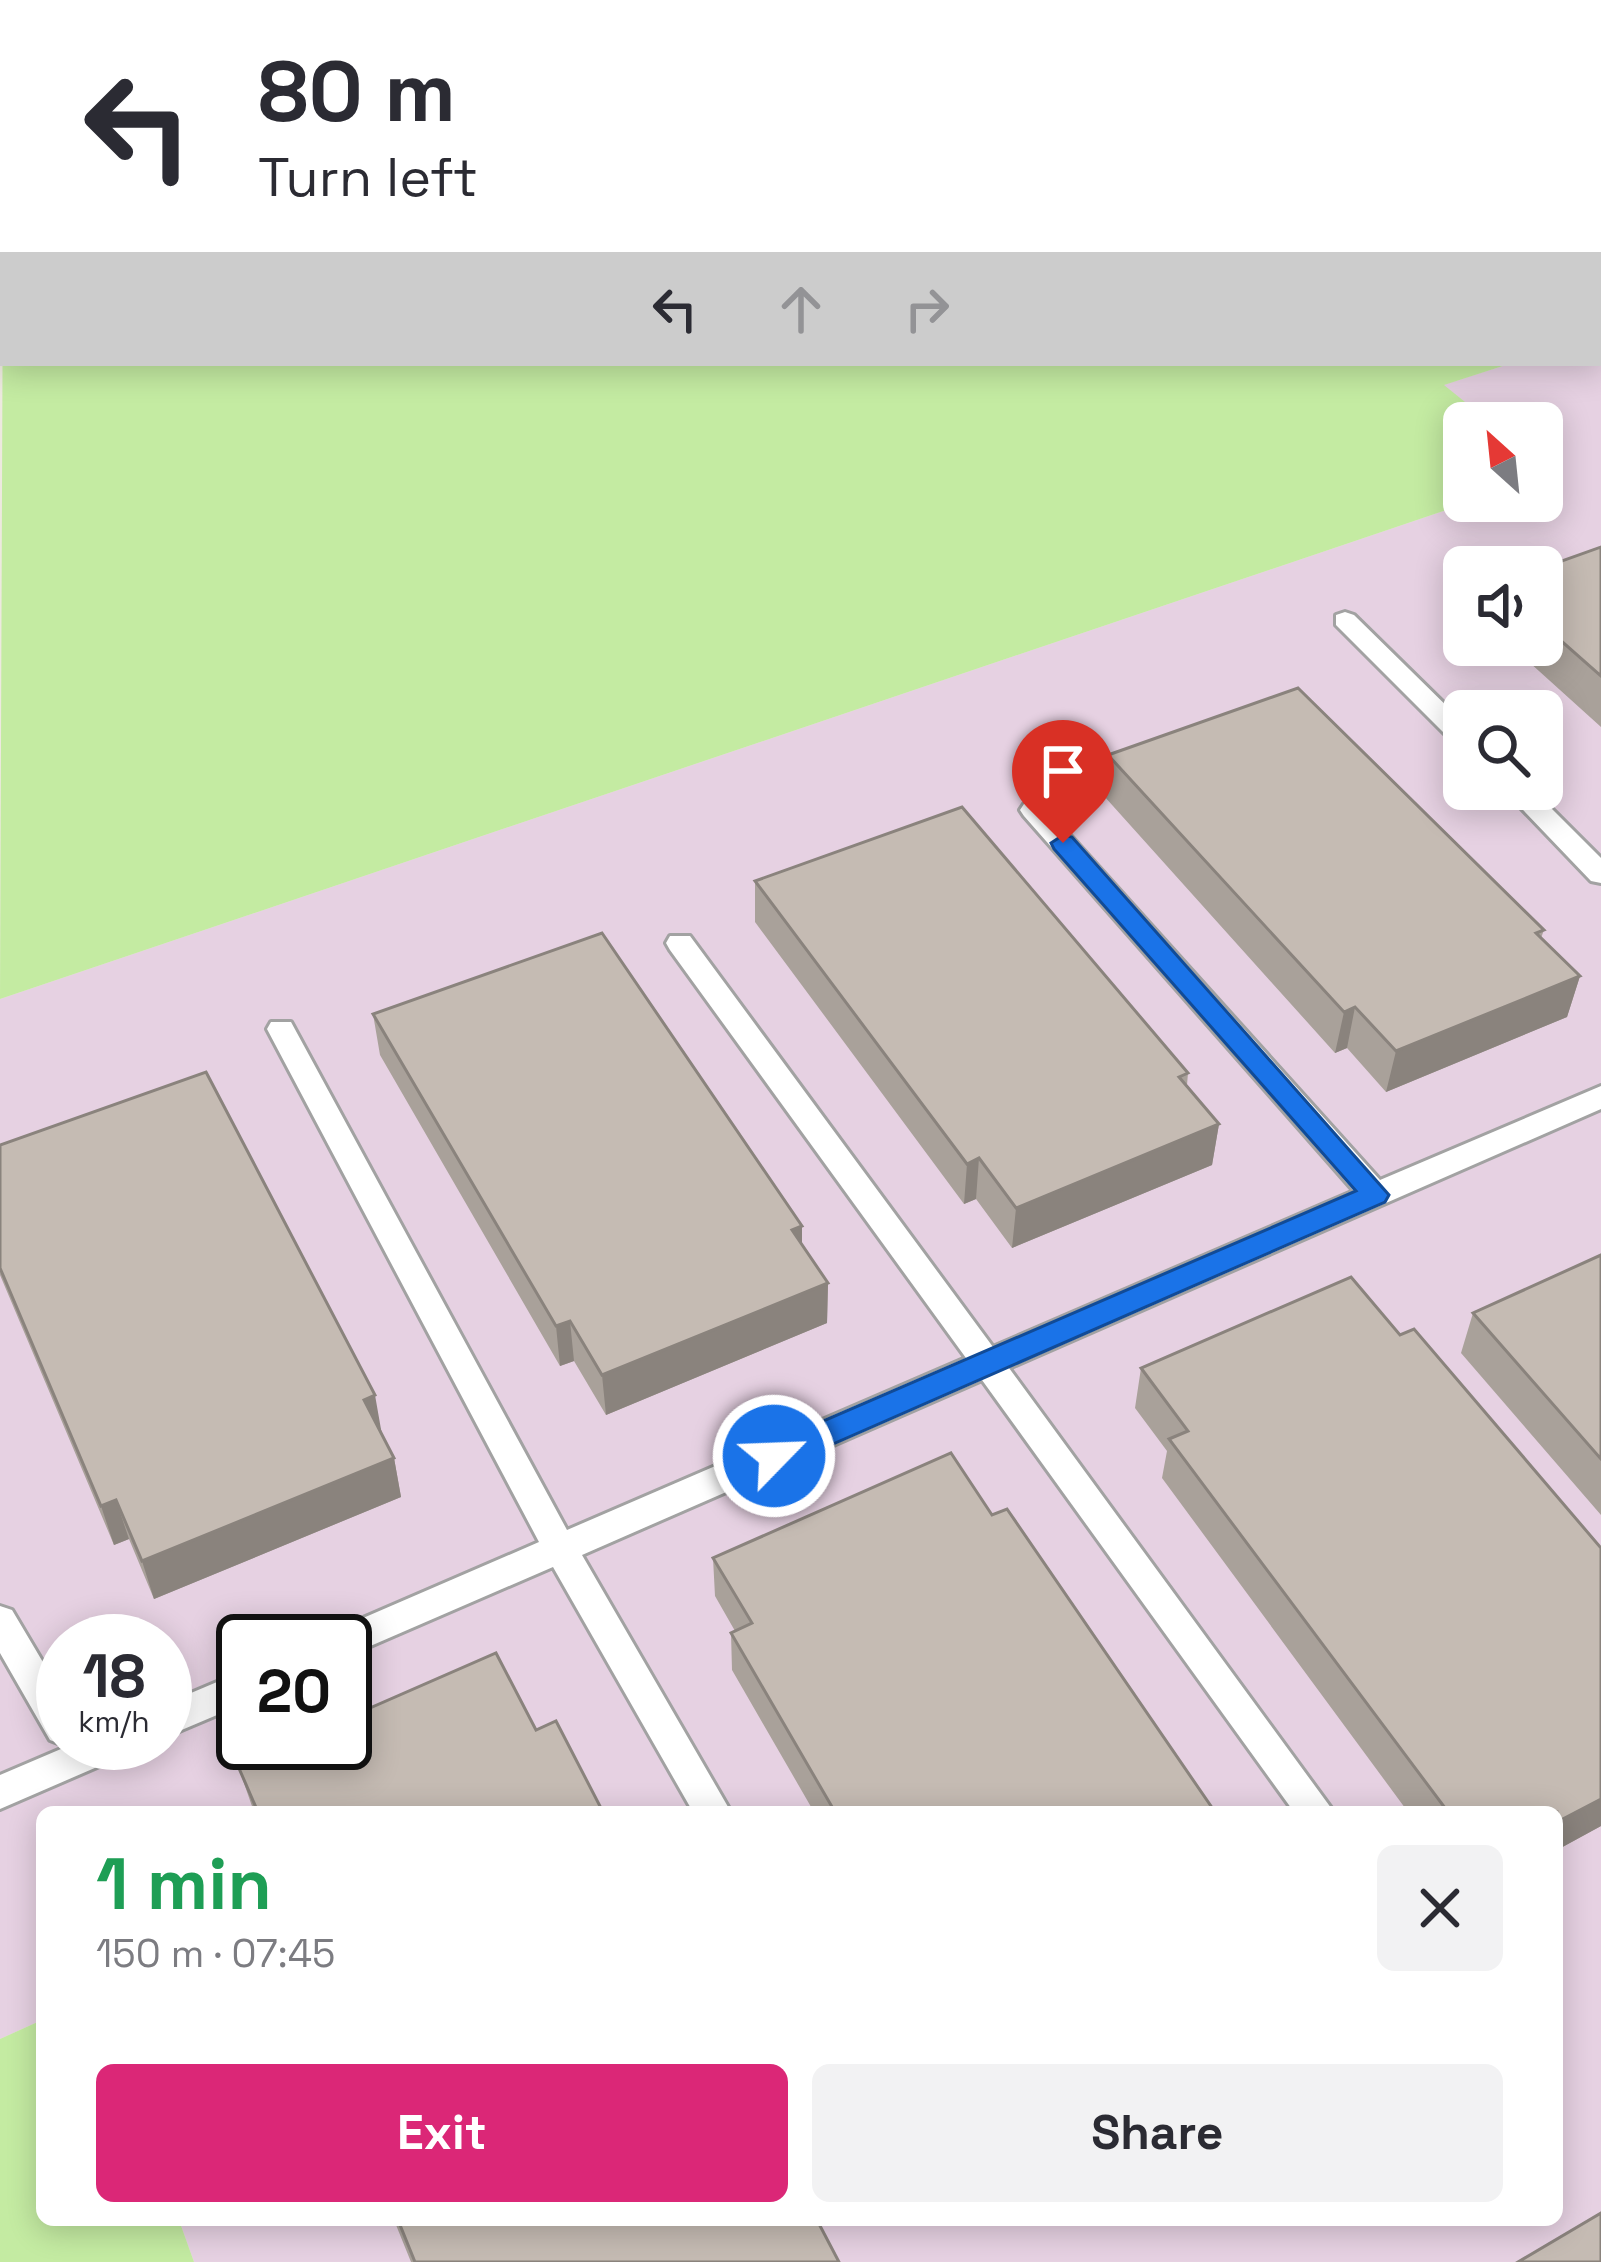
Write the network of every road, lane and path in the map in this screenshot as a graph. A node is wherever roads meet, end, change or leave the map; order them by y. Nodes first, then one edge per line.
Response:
1 (1345, 620) dead end
2 (1443, 717) edge
3 (1034, 810) dead end
4 (1537, 810) edge
5 (1601, 874) edge
6 (680, 944) dead end
7 (280, 1029) dead end
8 (1601, 1097) edge
9 (1375, 1195) junction
10 (988, 1364) junction
11 (560, 1549) junction
12 (0, 1621) edge
13 (372, 1630) edge
14 (36, 1683) edge
15 (36, 1768) edge
16 (0, 1792) edge
17 (710, 1806) edge
18 (1312, 1806) edge

1 - 2 lane
3 - 9 lane
4 - 5 lane
6 - 10 lane
7 - 11 lane
8 - 9 lane
9 - 10 lane
10 - 11 lane
10 - 18 lane
11 - 13 lane
11 - 17 lane
12 - 14 lane
15 - 16 lane

